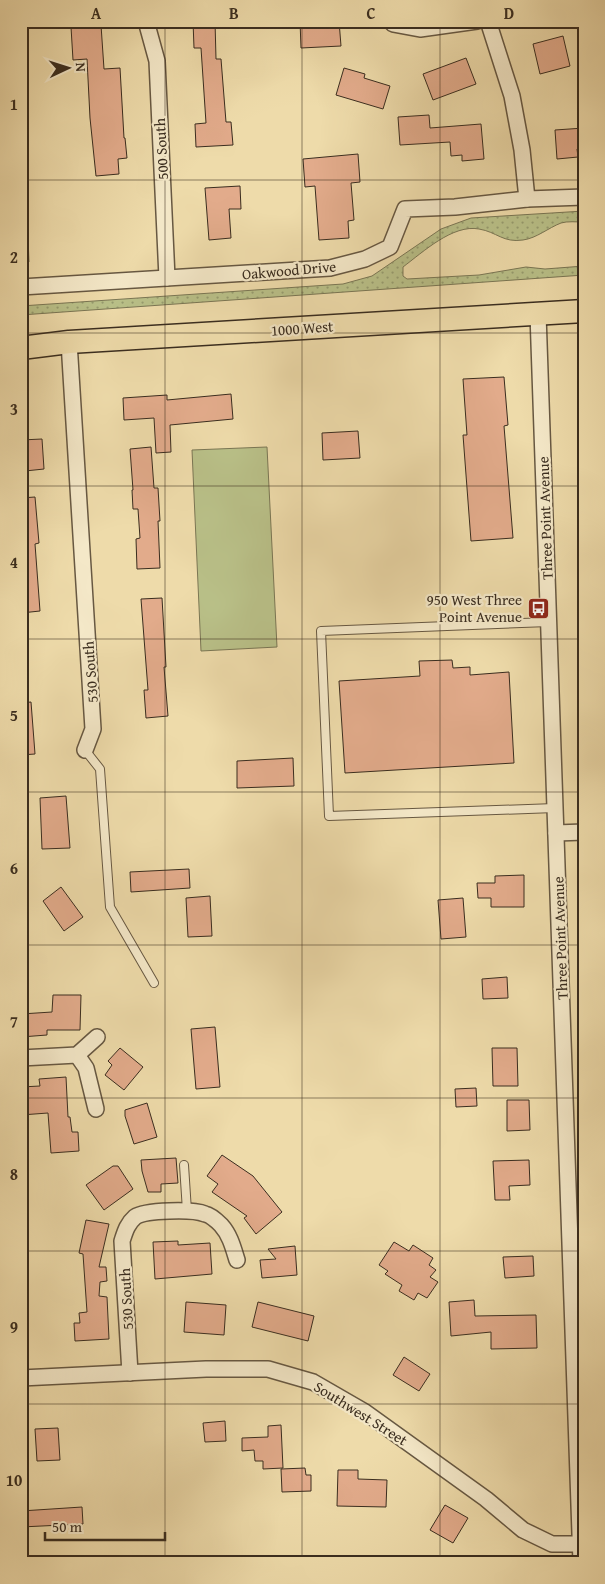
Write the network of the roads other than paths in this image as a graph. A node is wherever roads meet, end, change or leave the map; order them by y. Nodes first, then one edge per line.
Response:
1 (146, 21) edge
2 (477, 21) edge
3 (488, 21) edge
4 (393, 24) dead end
5 (584, 197) edge
6 (527, 198) junction
7 (167, 278) junction
8 (21, 287) edge
9 (584, 310) edge
10 (538, 314) junction
11 (69, 342) junction
12 (21, 348) edge
13 (549, 622) junction
14 (85, 750) joint
15 (555, 808) junction
16 (584, 832) edge
17 (556, 833) junction
18 (154, 983) dead end
19 (96, 1037) dead end
20 (77, 1055) junction
21 (21, 1058) edge
22 (96, 1109) dead end
23 (184, 1165) dead end
24 (187, 1211) junction
25 (237, 1260) dead end
26 (130, 1373) junction
27 (21, 1378) edge
28 (580, 1544) junction
29 (581, 1563) edge

1 - 7 street, 500 South
2 - 4 street
3 - 6 street
5 - 6 street
6 - 7 street, Oakwood Drive
7 - 8 street, Oakwood Drive
9 - 10 main road, 1000 West
10 - 11 main road, 1000 West
10 - 13 street, Three Point Avenue
11 - 12 main road, 1000 West
11 - 14 street, 530 South
13 - 15 street, Three Point Avenue
13 - 15 lane
14 - 18 lane, 530 South
15 - 17 street, Three Point Avenue
16 - 17 street
17 - 28 street, Three Point Avenue
19 - 20 street
20 - 21 street
20 - 22 street
23 - 24 lane
24 - 25 street
24 - 26 street, 530 South
26 - 27 street, Southwest Street
26 - 28 street, Southwest Street
28 - 29 street, Three Point Avenue

